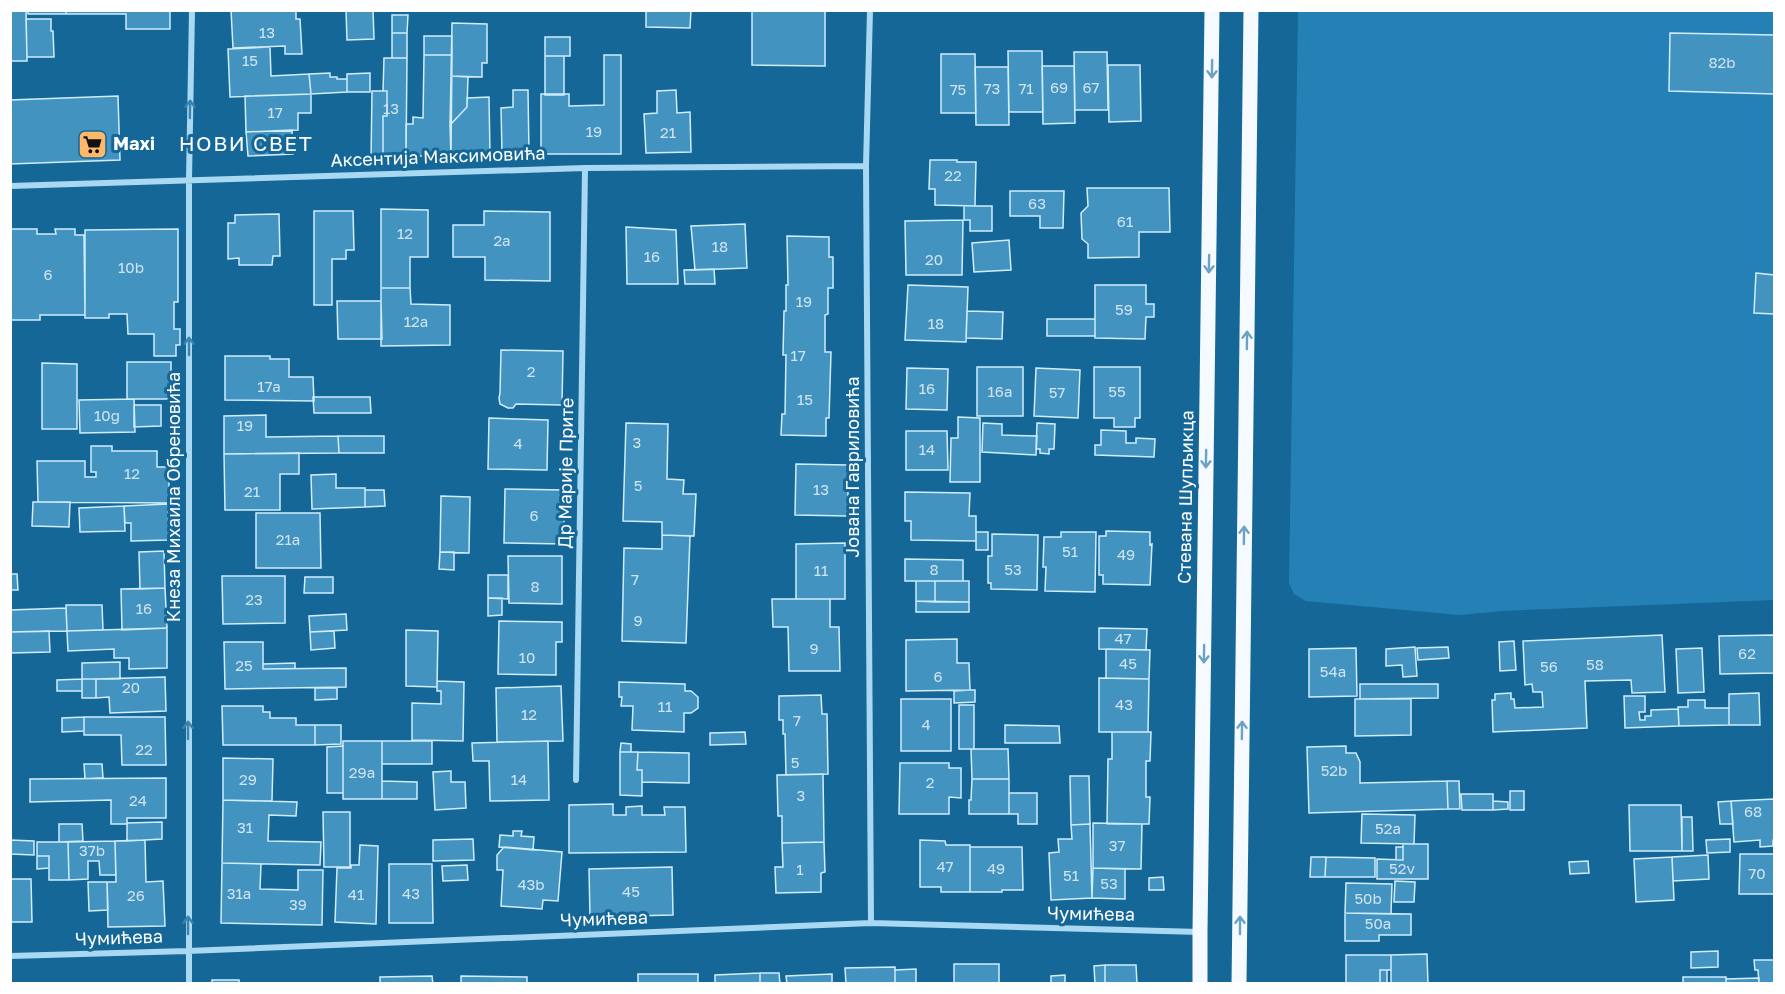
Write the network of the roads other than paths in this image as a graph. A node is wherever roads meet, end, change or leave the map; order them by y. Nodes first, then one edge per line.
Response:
1 (192, 10) edge
2 (870, 10) edge
3 (1212, 10) edge
4 (1251, 10) edge
5 (866, 166) junction
6 (585, 168) junction
7 (189, 180) junction
8 (10, 186) edge
9 (576, 780) dead end
10 (871, 923) junction
11 (1200, 932) junction
12 (188, 951) junction
13 (10, 956) edge
14 (189, 984) edge
15 (1200, 984) edge
16 (1239, 984) edge

7 -> 1 street, Кнеза Михаила Обреновића
2 - 5 street, Јована Гавриловића
3 -> 11 main road, Стевана Шупљикца
16 -> 4 main road
5 - 6 street, Аксентија Максимовића
5 - 10 street, Јована Гавриловића
6 - 7 street, Аксентија Максимовића
6 - 9 street, Др Марије Прите
7 - 8 street, Аксентија Максимовића
12 -> 7 street, Кнеза Михаила Обреновића
10 - 11 street, Чумићева
10 - 12 street, Чумићева
11 - 15 main road, Стевана Шупљикца
12 - 13 street, Чумићева
12 - 14 street, Кнеза Михаила Обреновића

